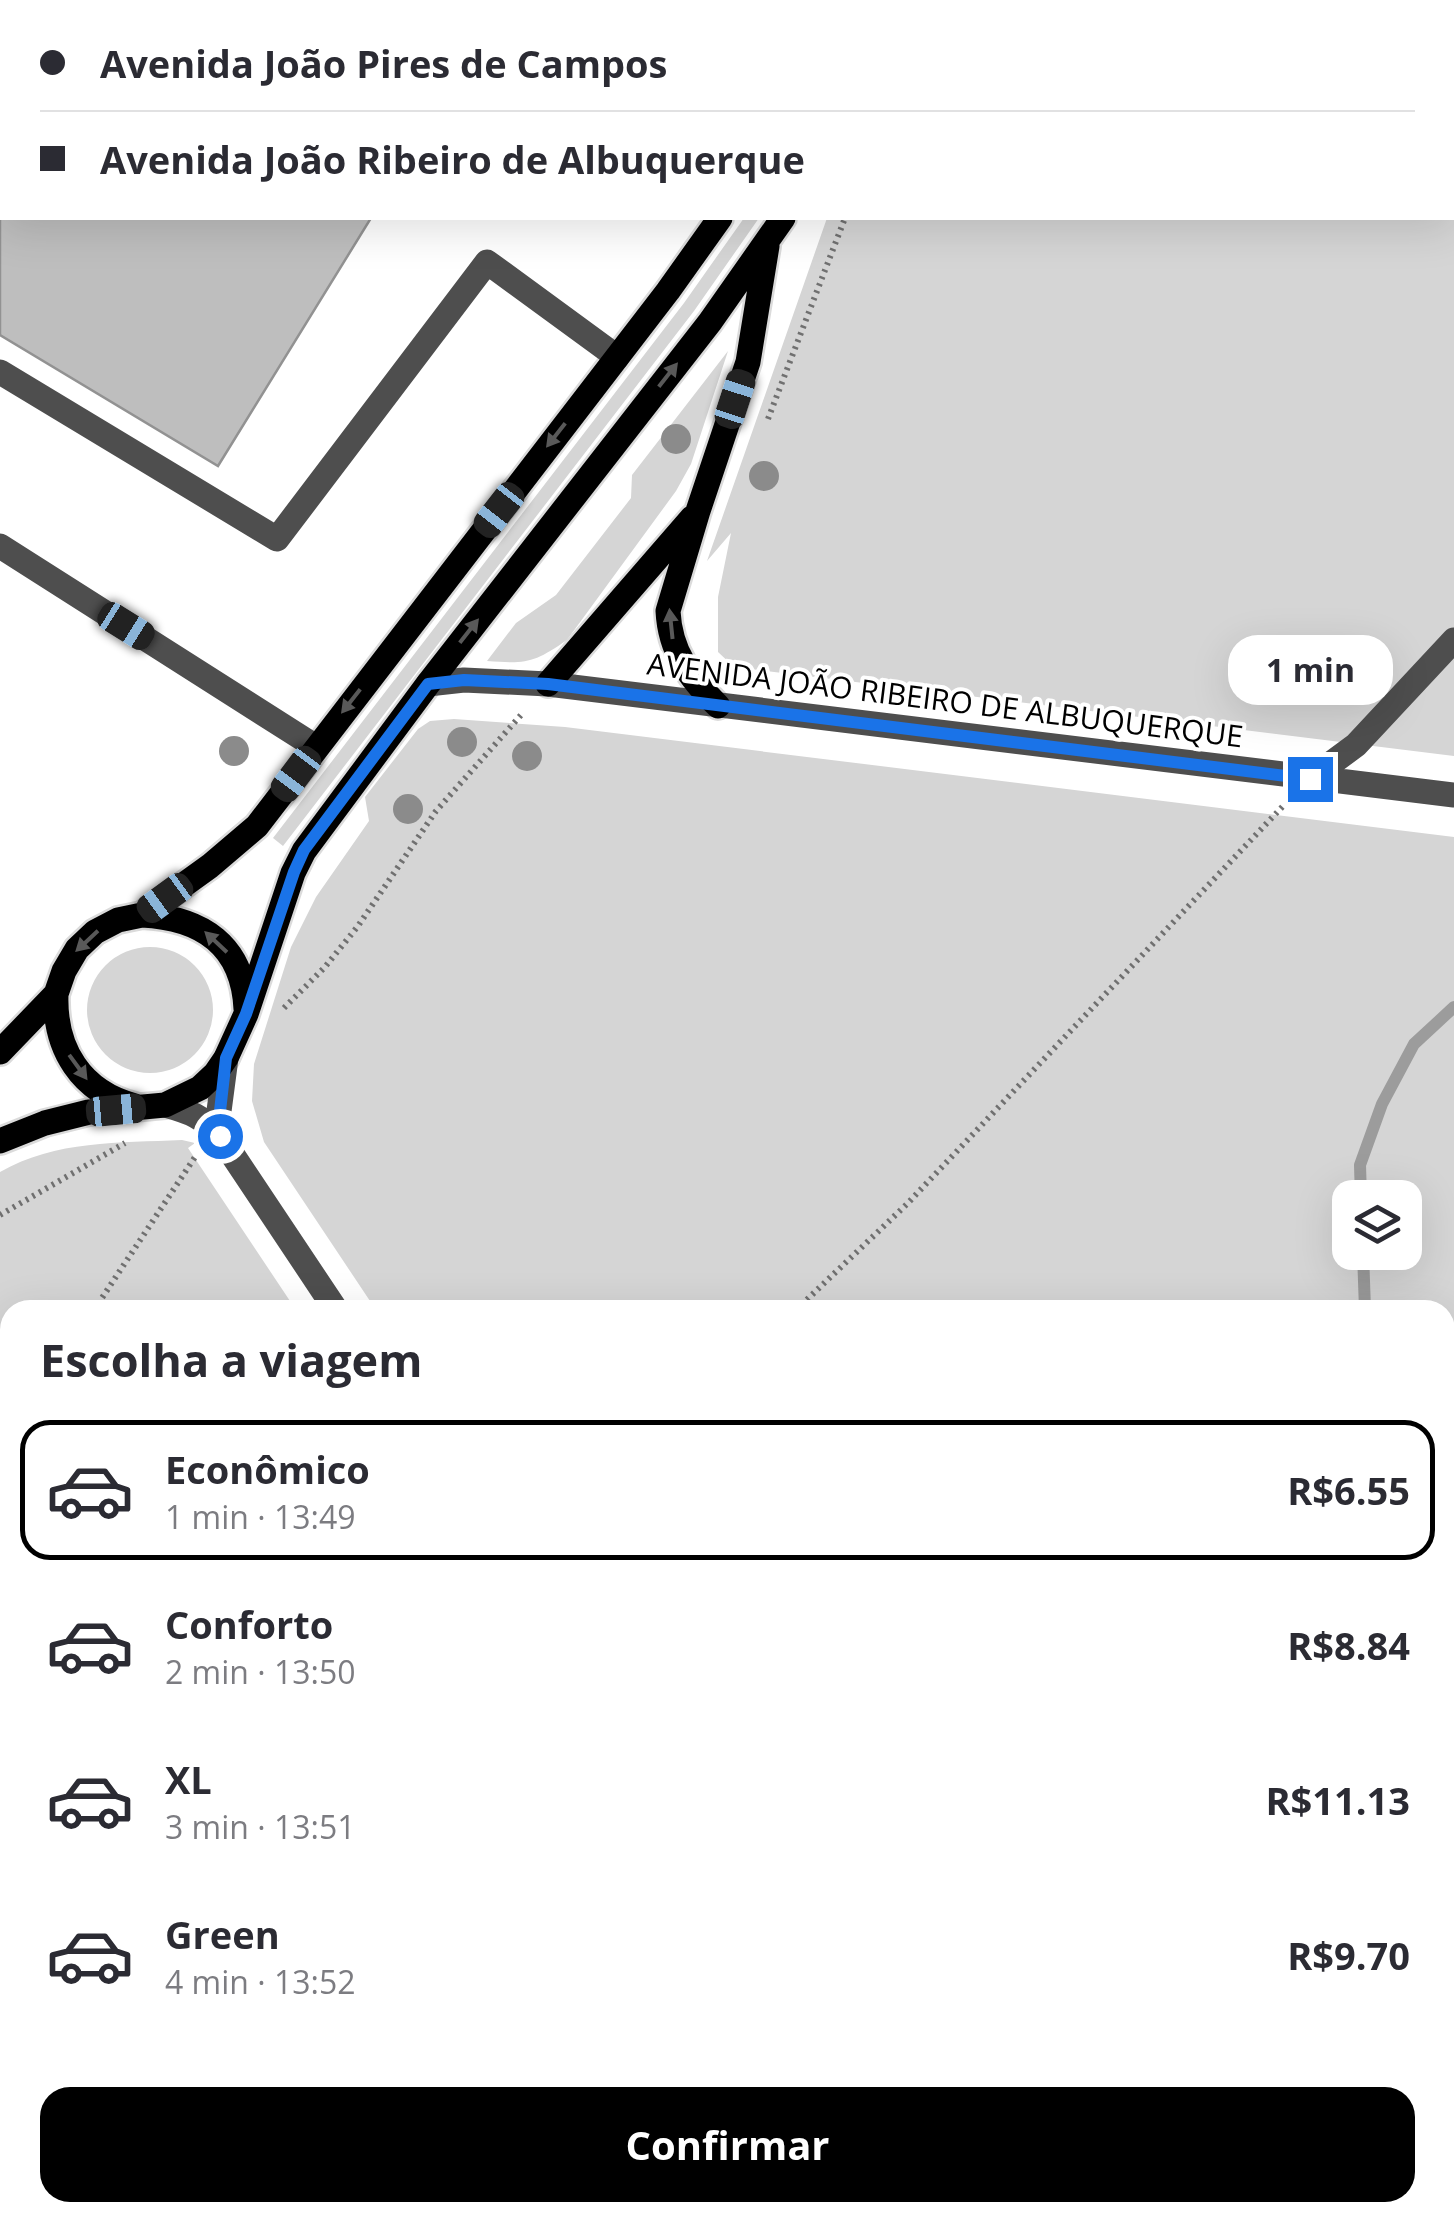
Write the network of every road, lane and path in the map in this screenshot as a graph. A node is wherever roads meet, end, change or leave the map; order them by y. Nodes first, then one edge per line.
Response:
1 (719, 220) edge
2 (782, 220) edge
3 (768, 240) junction
4 (617, 357) junction
5 (0, 372) edge
6 (698, 511) junction
7 (0, 546) edge
8 (1454, 640) edge
9 (428, 684) junction
10 (548, 684) junction
11 (718, 706) junction
12 (316, 747) junction
13 (1310, 779) junction
14 (1454, 795) edge
15 (142, 914) junction
16 (56, 994) junction
17 (282, 1009) dead end
18 (246, 1014) junction
19 (0, 1052) edge
20 (226, 1058) junction
21 (153, 1106) junction
22 (220, 1136) junction
23 (0, 1141) edge
24 (126, 1142) dead end
25 (0, 1215) edge
26 (101, 1300) edge
27 (329, 1300) edge
28 (807, 1300) edge

1 - 4 main road
2 - 3 main road
3 - 6 main road
9 -> 3 main road
4 - 5 street
4 -> 12 main road
6 - 10 main road
11 -> 6 main road
7 - 12 street
8 - 13 street
9 - 10 street, AVENIDA JOÃO RIBEIRO DE ALBUQUERQUE
9 - 18 main road
10 - 11 street, AVENIDA JOÃO RIBEIRO DE ALBUQUERQUE
10 - 17 path
11 - 13 street, AVENIDA JOÃO RIBEIRO DE ALBUQUERQUE
12 - 15 main road
13 - 14 street, AVENIDA JOÃO RIBEIRO DE ALBUQUERQUE
13 - 28 path
15 -> 16 main road
18 -> 15 main road
16 - 19 main road
16 -> 21 main road
18 - 20 main road
20 - 21 main road
20 - 22 street
21 - 22 street
21 - 23 main road
22 - 26 path
22 - 27 street
24 - 25 path

